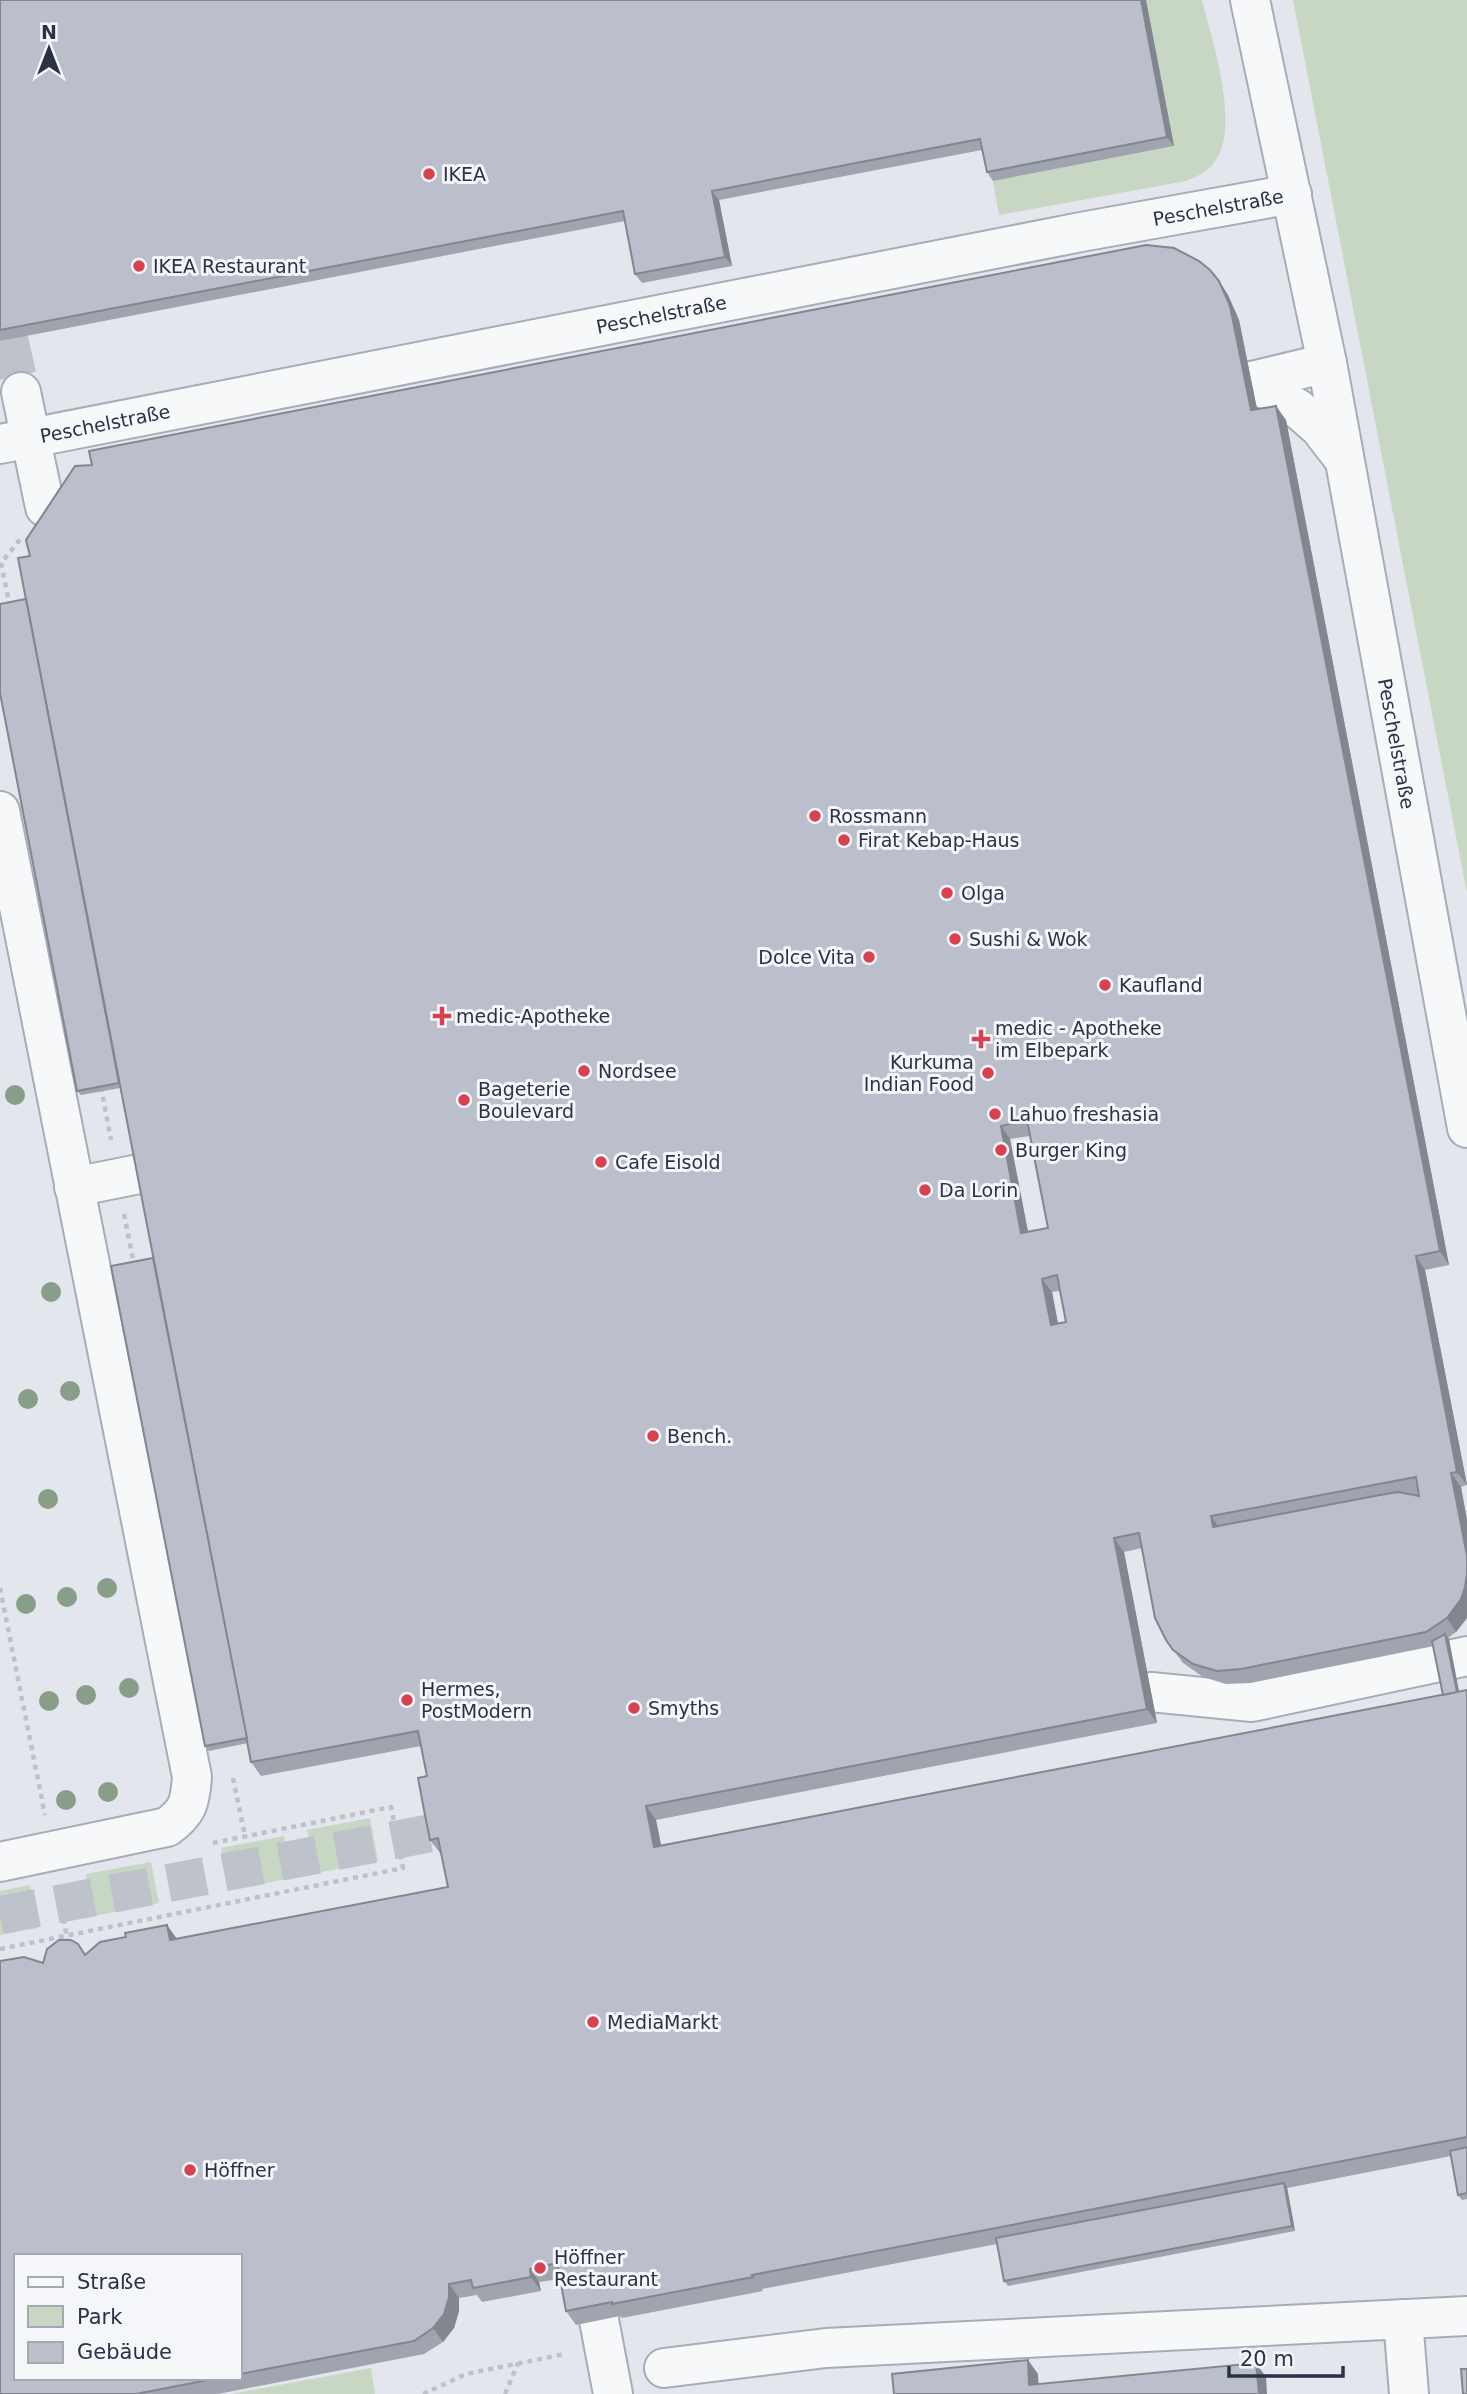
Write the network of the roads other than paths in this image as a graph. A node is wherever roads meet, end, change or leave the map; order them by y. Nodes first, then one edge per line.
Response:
1 (1250, 0) edge
2 (1293, 194) junction
3 (1081, 232) junction
4 (1086, 271) edge
5 (1327, 363) junction
6 (21, 392) tunnel mouth
7 (15, 442) edge
8 (1344, 459) junction
9 (75, 527) edge
10 (0, 811) edge
11 (1467, 1128) edge
12 (144, 1173) edge
13 (74, 1187) junction
14 (1467, 1656) edge
15 (1151, 1692) dead end
16 (0, 1862) edge
17 (1467, 2316) edge
18 (1402, 2319) junction
19 (601, 2333) edge
20 (664, 2368) dead end
21 (613, 2394) edge
22 (1409, 2394) edge

1 - 2 street, Peschelstraße
2 - 3 street, Peschelstraße
2 - 5 street, Peschelstraße
3 - 4 street
3 - 7 street, Peschelstraße
5 - 8 street, Peschelstraße
5 - 8 street
6 - 7 street, Peschelstraße
7 - 9 street, Peschelstraße
8 - 11 street, Peschelstraße
10 - 13 street
12 - 13 street
13 - 16 street
14 - 15 street
17 - 18 street
18 - 20 street
18 - 22 street
19 - 21 street

